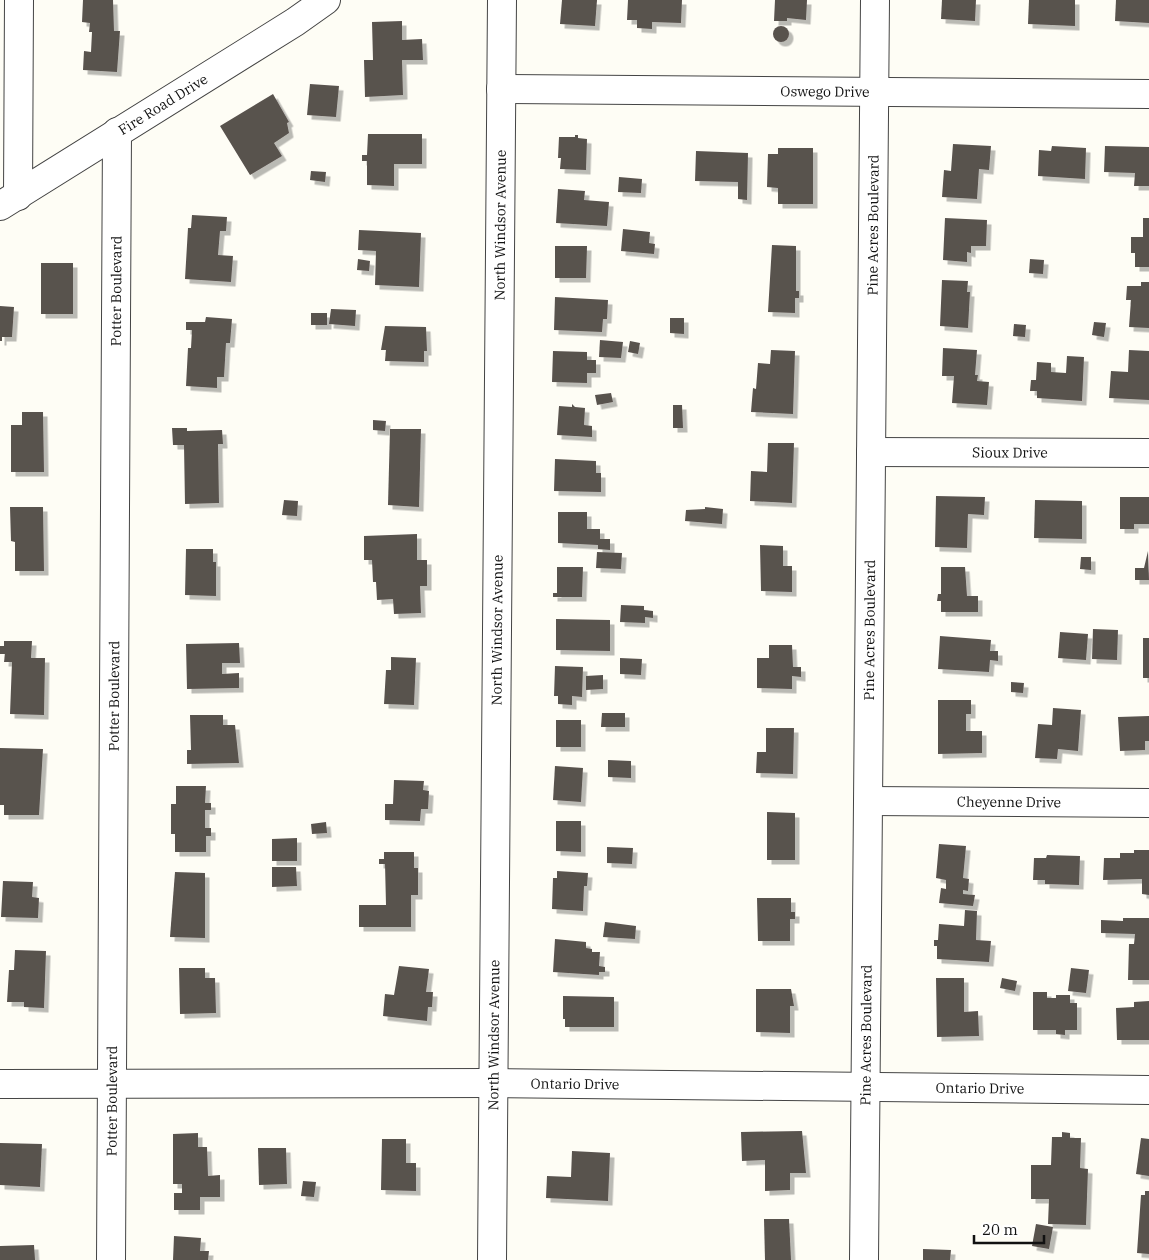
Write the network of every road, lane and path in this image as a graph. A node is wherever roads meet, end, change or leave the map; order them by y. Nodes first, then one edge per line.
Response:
1 (19, 0) edge
2 (326, 0) edge
3 (502, 0) edge
4 (875, 0) edge
5 (295, 11) edge
6 (501, 89) junction
7 (875, 91) junction
8 (1149, 94) edge
9 (117, 132) junction
10 (9, 201) edge
11 (871, 452) junction
12 (1149, 453) edge
13 (869, 801) junction
14 (1149, 803) edge
15 (493, 1083) junction
16 (0, 1084) edge
17 (112, 1084) junction
18 (866, 1087) junction
19 (1149, 1090) edge
20 (111, 1260) edge
21 (492, 1260) edge
22 (864, 1260) edge

1 - 10 street
2 - 5 street, Fire Road Drive
3 - 6 street, North Windsor Avenue
4 - 7 street, Pine Acres Boulevard
5 - 9 street, Fire Road Drive
6 - 7 street, Oswego Drive
6 - 15 street, North Windsor Avenue
7 - 8 street, Oswego Drive
7 - 11 street, Pine Acres Boulevard
9 - 10 street, Fire Road Drive
9 - 17 street, Potter Boulevard
11 - 12 street, Sioux Drive
11 - 13 street, Pine Acres Boulevard
13 - 14 street, Cheyenne Drive
13 - 18 street, Pine Acres Boulevard
15 - 17 street, Ontario Drive
15 - 18 street, Ontario Drive
15 - 21 street, North Windsor Avenue
16 - 17 street, Ontario Drive
17 - 20 street, Potter Boulevard
18 - 19 street, Ontario Drive
18 - 22 street, Pine Acres Boulevard

